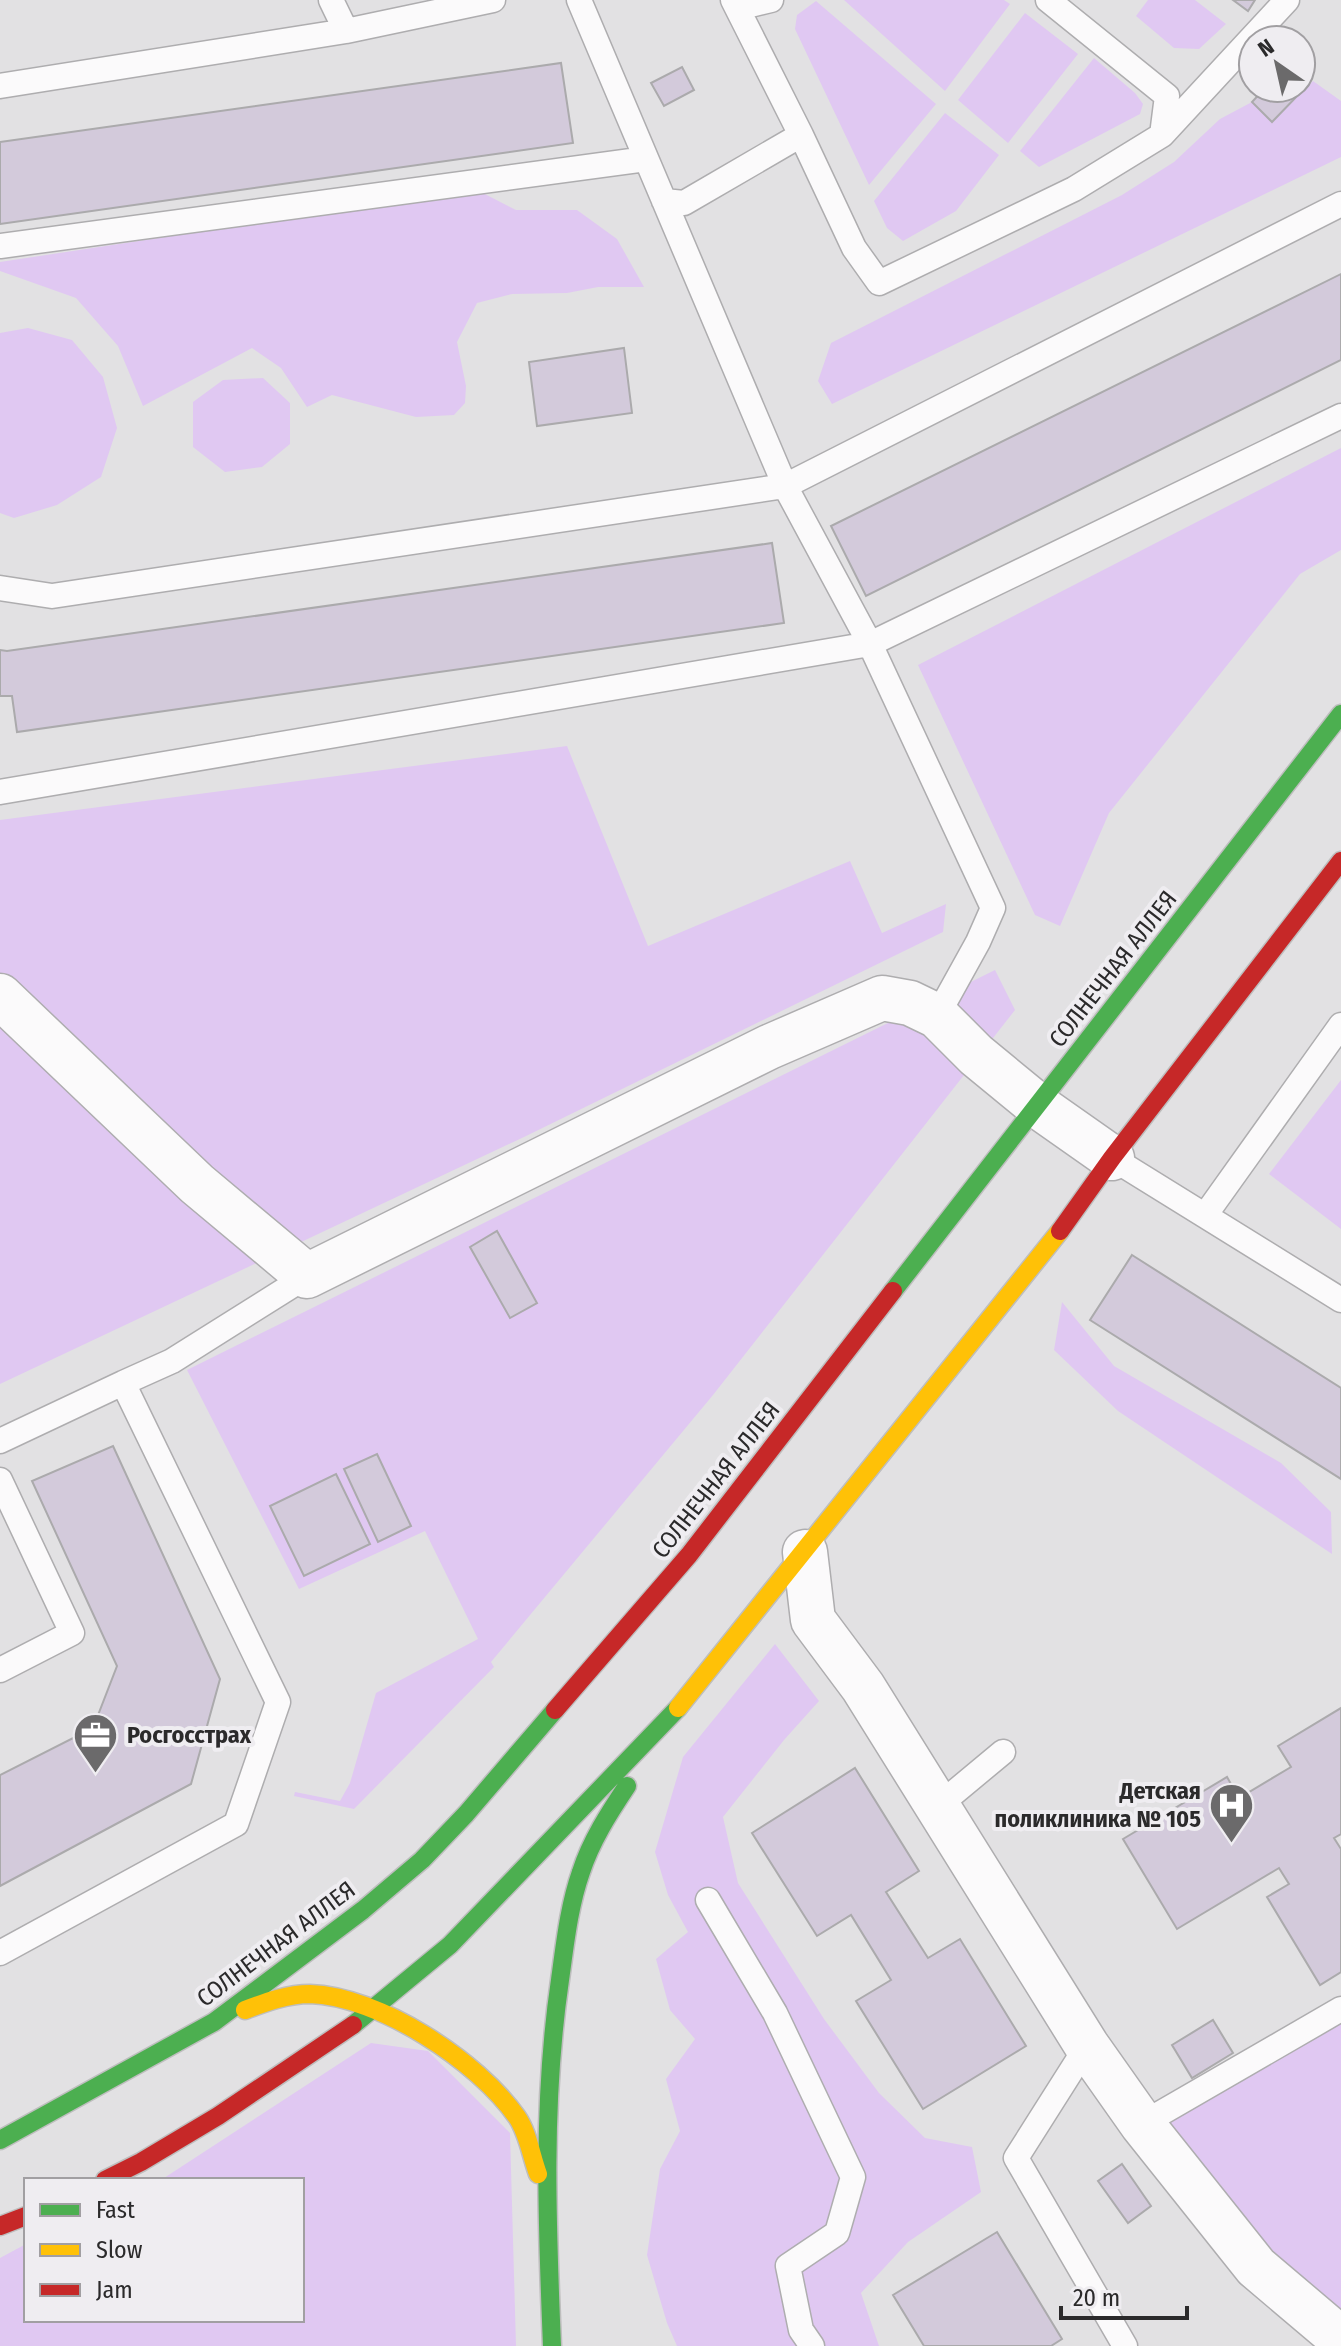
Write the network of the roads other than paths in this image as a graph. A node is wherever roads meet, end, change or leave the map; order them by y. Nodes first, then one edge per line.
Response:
1 (331, 0) edge
2 (493, 0) edge
3 (579, 0) edge
4 (771, 0) edge
5 (1048, 0) edge
6 (1287, 0) edge
7 (736, 4) edge
8 (346, 31) junction
9 (0, 86) edge
10 (801, 135) junction
11 (1162, 135) junction
12 (646, 159) junction
13 (664, 201) junction
14 (1341, 204) edge
15 (0, 246) edge
16 (1341, 416) edge
17 (785, 486) junction
18 (0, 588) edge
19 (870, 644) junction
20 (1341, 714) edge
21 (0, 792) edge
22 (1341, 861) edge
23 (0, 996) edge
24 (937, 1016) junction
25 (1341, 1025) edge
26 (1038, 1106) junction
27 (1112, 1158) junction
28 (1206, 1214) junction
29 (307, 1276) junction
30 (1341, 1300) edge
31 (123, 1383) junction
32 (0, 1441) edge
33 (0, 1480) edge
34 (805, 1552) junction
35 (0, 1670) edge
36 (684, 1701) junction
37 (1003, 1752) dead end
38 (938, 1806) junction
39 (708, 1900) dead end
40 (0, 1953) edge
41 (1341, 2009) edge
42 (371, 2010) junction
43 (214, 2022) junction
44 (1087, 2046) junction
45 (1142, 2124) junction
46 (1, 2141) edge
47 (109, 2178) edge
48 (546, 2195) junction
49 (24, 2217) edge
50 (0, 2226) edge
51 (1341, 2339) edge
52 (552, 2346) edge
53 (812, 2346) edge
54 (1125, 2346) edge

1 - 8 lane
2 - 8 lane
3 - 12 lane
4 - 7 lane
5 - 11 lane
6 - 11 lane
7 - 10 lane
8 - 9 lane
10 - 11 lane
10 - 13 lane
12 - 13 lane
12 - 15 lane
13 - 17 lane
14 - 17 lane
16 - 19 lane
17 - 18 lane
17 - 19 lane
19 - 21 lane
19 - 24 lane
20 - 26 main road, СОЛНЕЧНАЯ АЛЛЕЯ
22 - 27 main road
23 - 29 street
24 - 26 street
24 - 29 street
25 - 28 lane
26 - 27 street
26 - 43 main road, СОЛНЕЧНАЯ АЛЛЕЯ
27 - 28 lane
27 - 34 main road
28 - 30 lane
29 - 31 lane
31 - 32 lane
31 - 40 lane
33 - 35 lane
34 - 36 main road
34 - 38 street
36 - 42 main road
36 - 48 main road
37 - 38 lane
38 - 44 street
39 - 53 lane
41 - 45 lane
42 - 43 main road
42 - 47 main road
42 - 48 main road
43 - 46 main road, СОЛНЕЧНАЯ АЛЛЕЯ
44 - 45 street
44 - 54 lane
45 - 51 street
48 - 52 main road
49 - 50 main road

